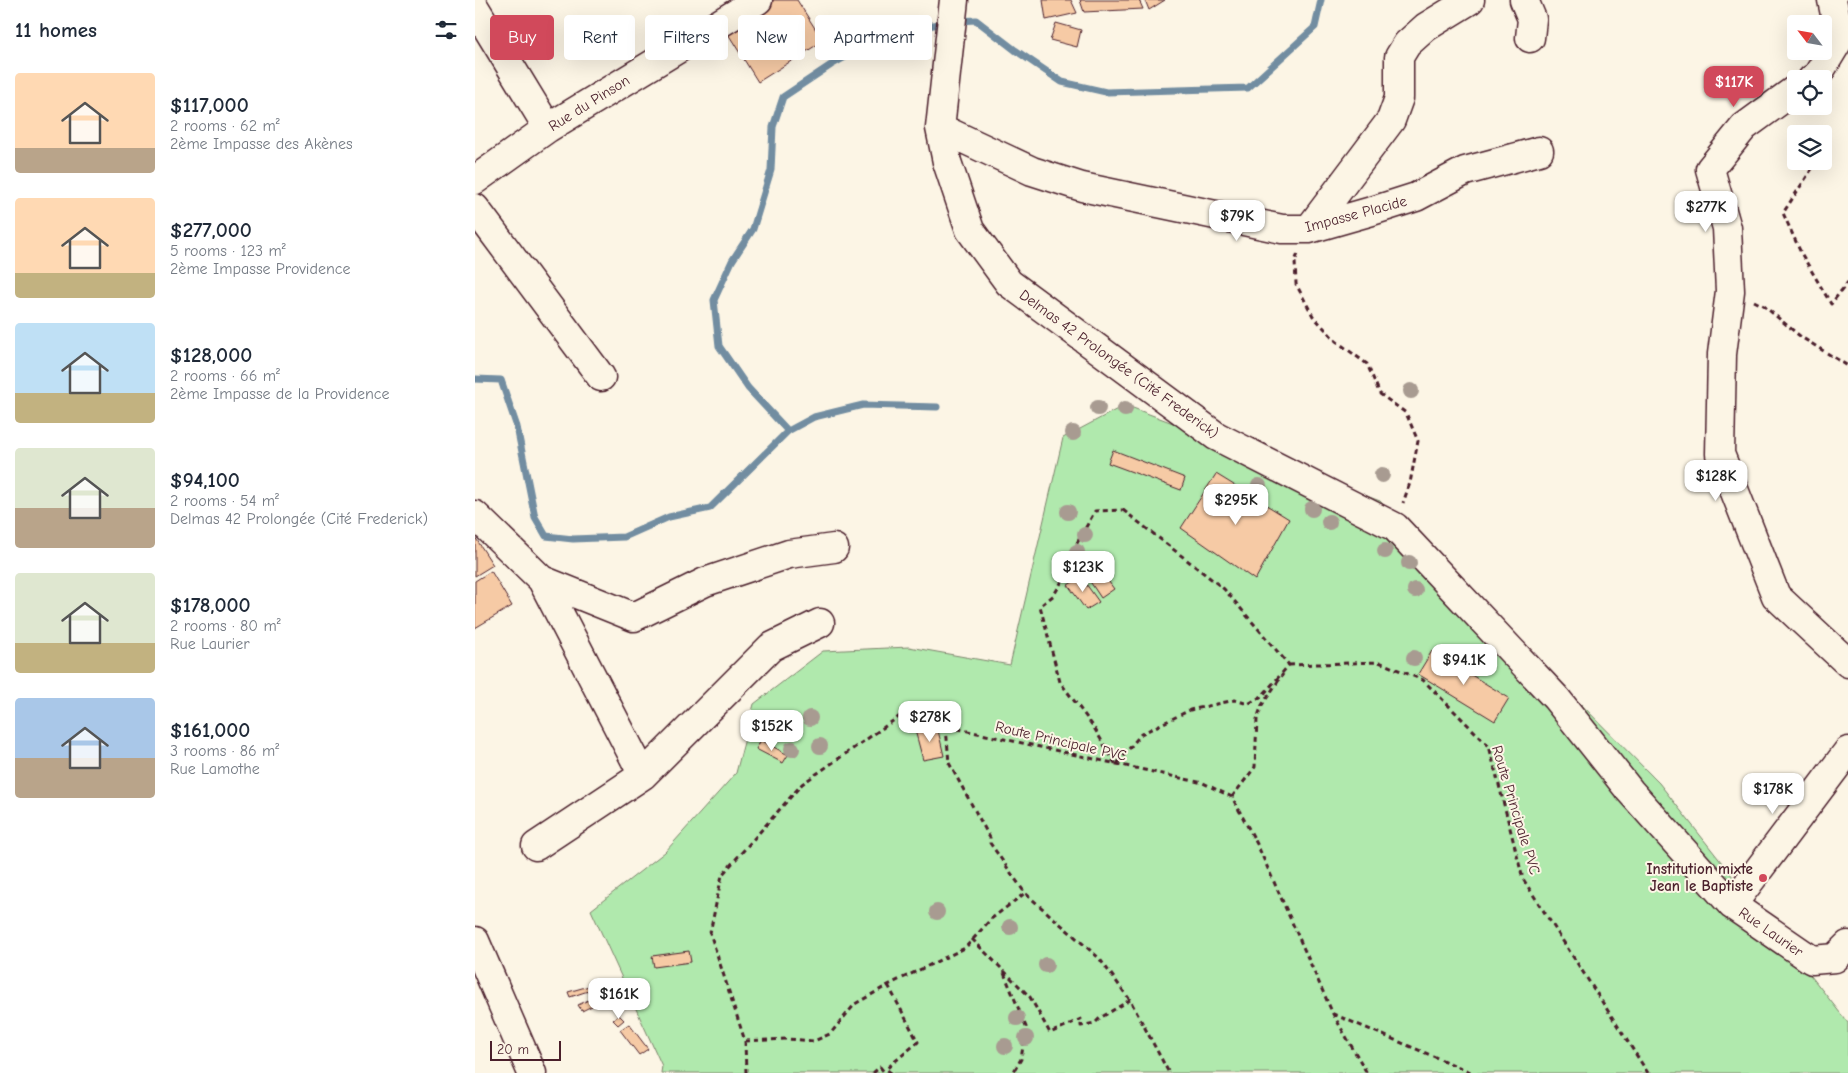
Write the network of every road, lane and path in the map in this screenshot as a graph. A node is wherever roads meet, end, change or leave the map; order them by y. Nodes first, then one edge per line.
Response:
1 (758, 0) edge
2 (954, 0) edge
3 (1470, 0) edge
4 (1524, 0) edge
5 (1832, 0) edge
6 (475, 8) edge
7 (728, 8) edge
8 (1530, 38) dead end
9 (1821, 70) edge
10 (1787, 96) edge
11 (548, 128) junction
12 (940, 128) junction
13 (1539, 151) dead end
14 (1811, 170) edge
15 (475, 180) edge
16 (475, 208) edge
17 (1309, 229) junction
18 (1848, 282) edge
19 (1730, 291) junction
20 (1848, 366) edge
21 (601, 376) dead end
22 (475, 515) edge
23 (1395, 527) junction
24 (834, 548) dead end
25 (542, 580) junction
26 (820, 623) dead end
27 (1848, 663) edge
28 (1289, 665) junction
29 (946, 727) junction
30 (1848, 751) edge
31 (1116, 765) junction
32 (643, 775) junction
33 (1232, 797) junction
34 (536, 846) dead end
35 (1025, 893) junction
36 (1732, 905) junction
37 (972, 940) junction
38 (475, 941) edge
39 (1848, 945) edge
40 (1003, 970) junction
41 (888, 985) junction
42 (1131, 1000) junction
43 (1333, 1014) junction
44 (745, 1042) junction
45 (532, 1073) edge
46 (746, 1073) edge
47 (873, 1073) edge
48 (885, 1073) edge
49 (891, 1073) edge
50 (1013, 1073) edge
51 (1169, 1073) edge
52 (1367, 1073) edge
53 (1473, 1073) edge
54 (1648, 1073) edge

1 - 7 street, Rue du Pinson
2 - 12 street, Delmas 42 Prolongée (Cité Frederick)
3 - 17 street
4 - 8 street
5 - 9 street
6 - 11 street
7 - 11 street, Rue du Pinson
10 - 19 street
11 - 15 street, Rue du Pinson
12 - 17 street, Impasse Placide
12 - 23 street, Delmas 42 Prolongée (Cité Frederick)
13 - 17 street, Impasse Placide
14 - 18 path
16 - 21 street
17 - 23 path
19 - 20 path
19 - 27 street
22 - 25 street
23 - 36 street, Delmas 42 Prolongée (Cité Frederick)
24 - 25 street
25 - 32 street
26 - 32 street
28 - 31 path
28 - 31 path
28 - 33 path
28 - 54 path, Route Principale PVC
29 - 31 path, Route Principale PVC
29 - 35 path
29 - 44 path, Route Principale PVC
30 - 36 street, Rue Laurier
31 - 33 path, Route Principale PVC
32 - 34 street
33 - 43 path
35 - 37 path
35 - 42 path
36 - 39 street, Rue Laurier
37 - 40 path
37 - 41 path
38 - 45 street
40 - 42 path
40 - 50 path
41 - 44 path
41 - 49 path
42 - 51 path
43 - 52 path
43 - 53 path
44 - 46 path, Route Principale PVC
47 - 48 path

